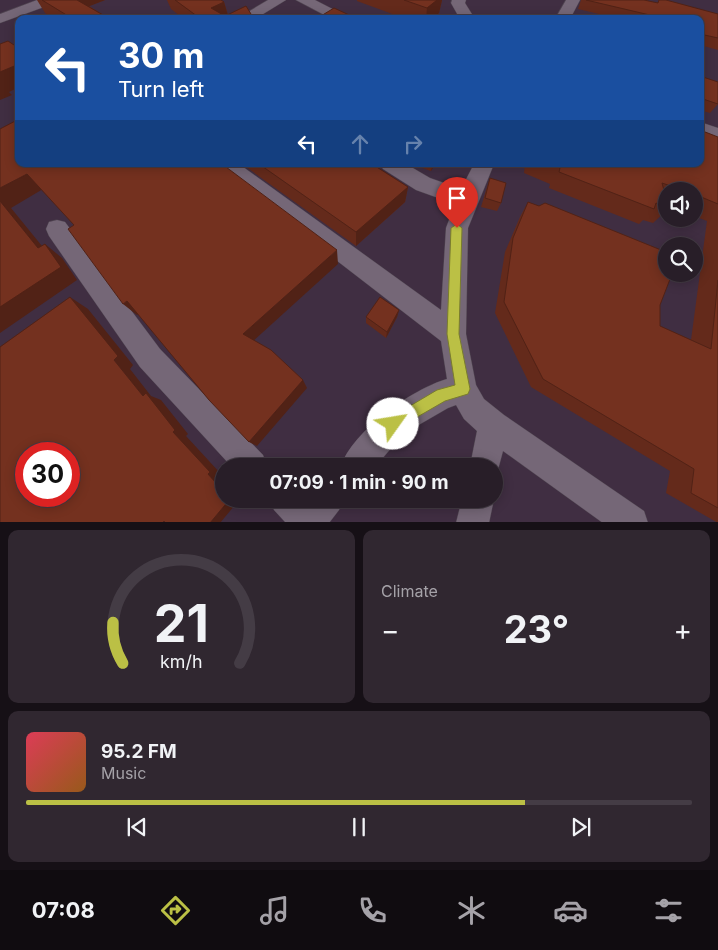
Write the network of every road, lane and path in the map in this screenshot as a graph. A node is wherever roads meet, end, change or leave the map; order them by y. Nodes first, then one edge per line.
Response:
1 (50, 0) edge
2 (279, 0) edge
3 (303, 0) edge
4 (459, 0) edge
5 (573, 0) edge
6 (251, 15) edge
7 (336, 15) edge
8 (466, 15) edge
9 (564, 15) edge
10 (0, 19) edge
11 (704, 130) edge
12 (718, 135) edge
13 (229, 167) edge
14 (395, 167) edge
15 (483, 167) edge
16 (467, 200) junction
17 (56, 229) dead end
18 (453, 334) junction
19 (463, 389) junction
20 (493, 426) junction
21 (244, 458) edge
22 (363, 458) edge
23 (487, 458) edge
24 (303, 508) edge
25 (476, 508) edge
26 (315, 514) edge
27 (472, 522) edge
28 (632, 522) edge

1 - 10 street
2 - 6 street
3 - 7 street
4 - 8 street
5 - 9 street
11 - 12 street
13 - 18 street
14 - 16 street
15 - 16 street
16 - 18 street
17 - 21 street
18 - 19 street
19 - 20 street
19 - 22 street
20 - 23 street
20 - 28 street
24 - 26 street
25 - 27 street

